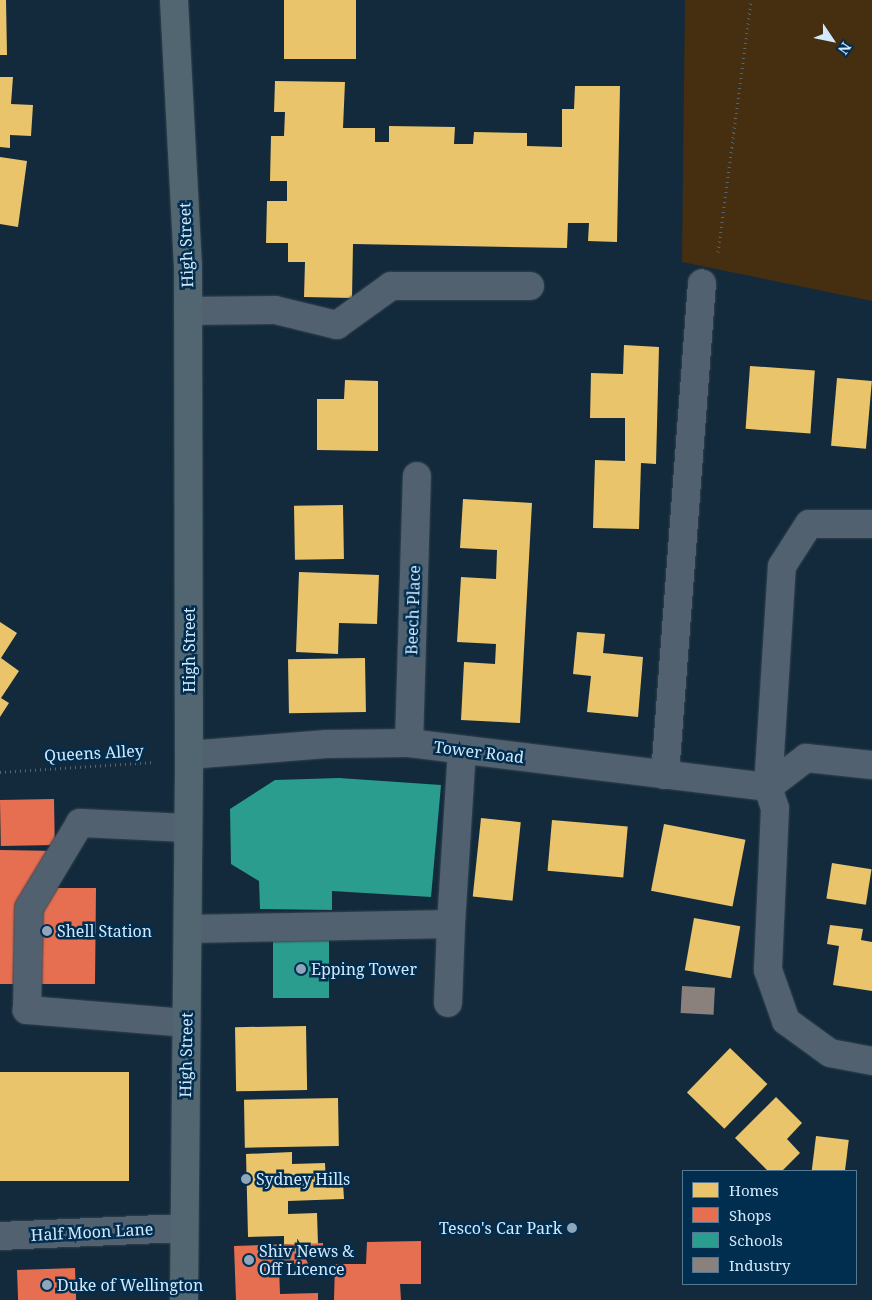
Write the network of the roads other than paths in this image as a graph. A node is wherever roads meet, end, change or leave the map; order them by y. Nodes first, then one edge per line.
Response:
1 (174, 0) edge
2 (702, 283) road end
3 (530, 286) dead end
4 (188, 311) junction
5 (417, 476) dead end
6 (872, 524) edge
7 (410, 744) junction
8 (462, 751) junction
9 (189, 760) junction
10 (872, 765) edge
11 (665, 775) junction
12 (768, 787) junction
13 (188, 828) junction
14 (450, 924) junction
15 (188, 929) junction
16 (448, 1003) dead end
17 (186, 1023) junction
18 (872, 1061) edge
19 (184, 1228) junction
20 (0, 1236) edge
21 (184, 1300) edge

1 - 4 main road, High Street
2 - 11 street
3 - 4 street
4 - 9 main road, High Street
5 - 7 street, Beech Place
6 - 12 street
7 - 8 street, Tower Road
7 - 9 street, Tower Road
8 - 11 street, Tower Road
8 - 14 street
9 - 13 main road, High Street
10 - 12 street
11 - 12 street, Tower Road
12 - 18 street
13 - 15 main road, High Street
13 - 17 street
14 - 15 street
14 - 16 street
15 - 17 main road, High Street
17 - 19 main road, High Street
19 - 20 street, Half Moon Lane
19 - 21 main road, High Street

